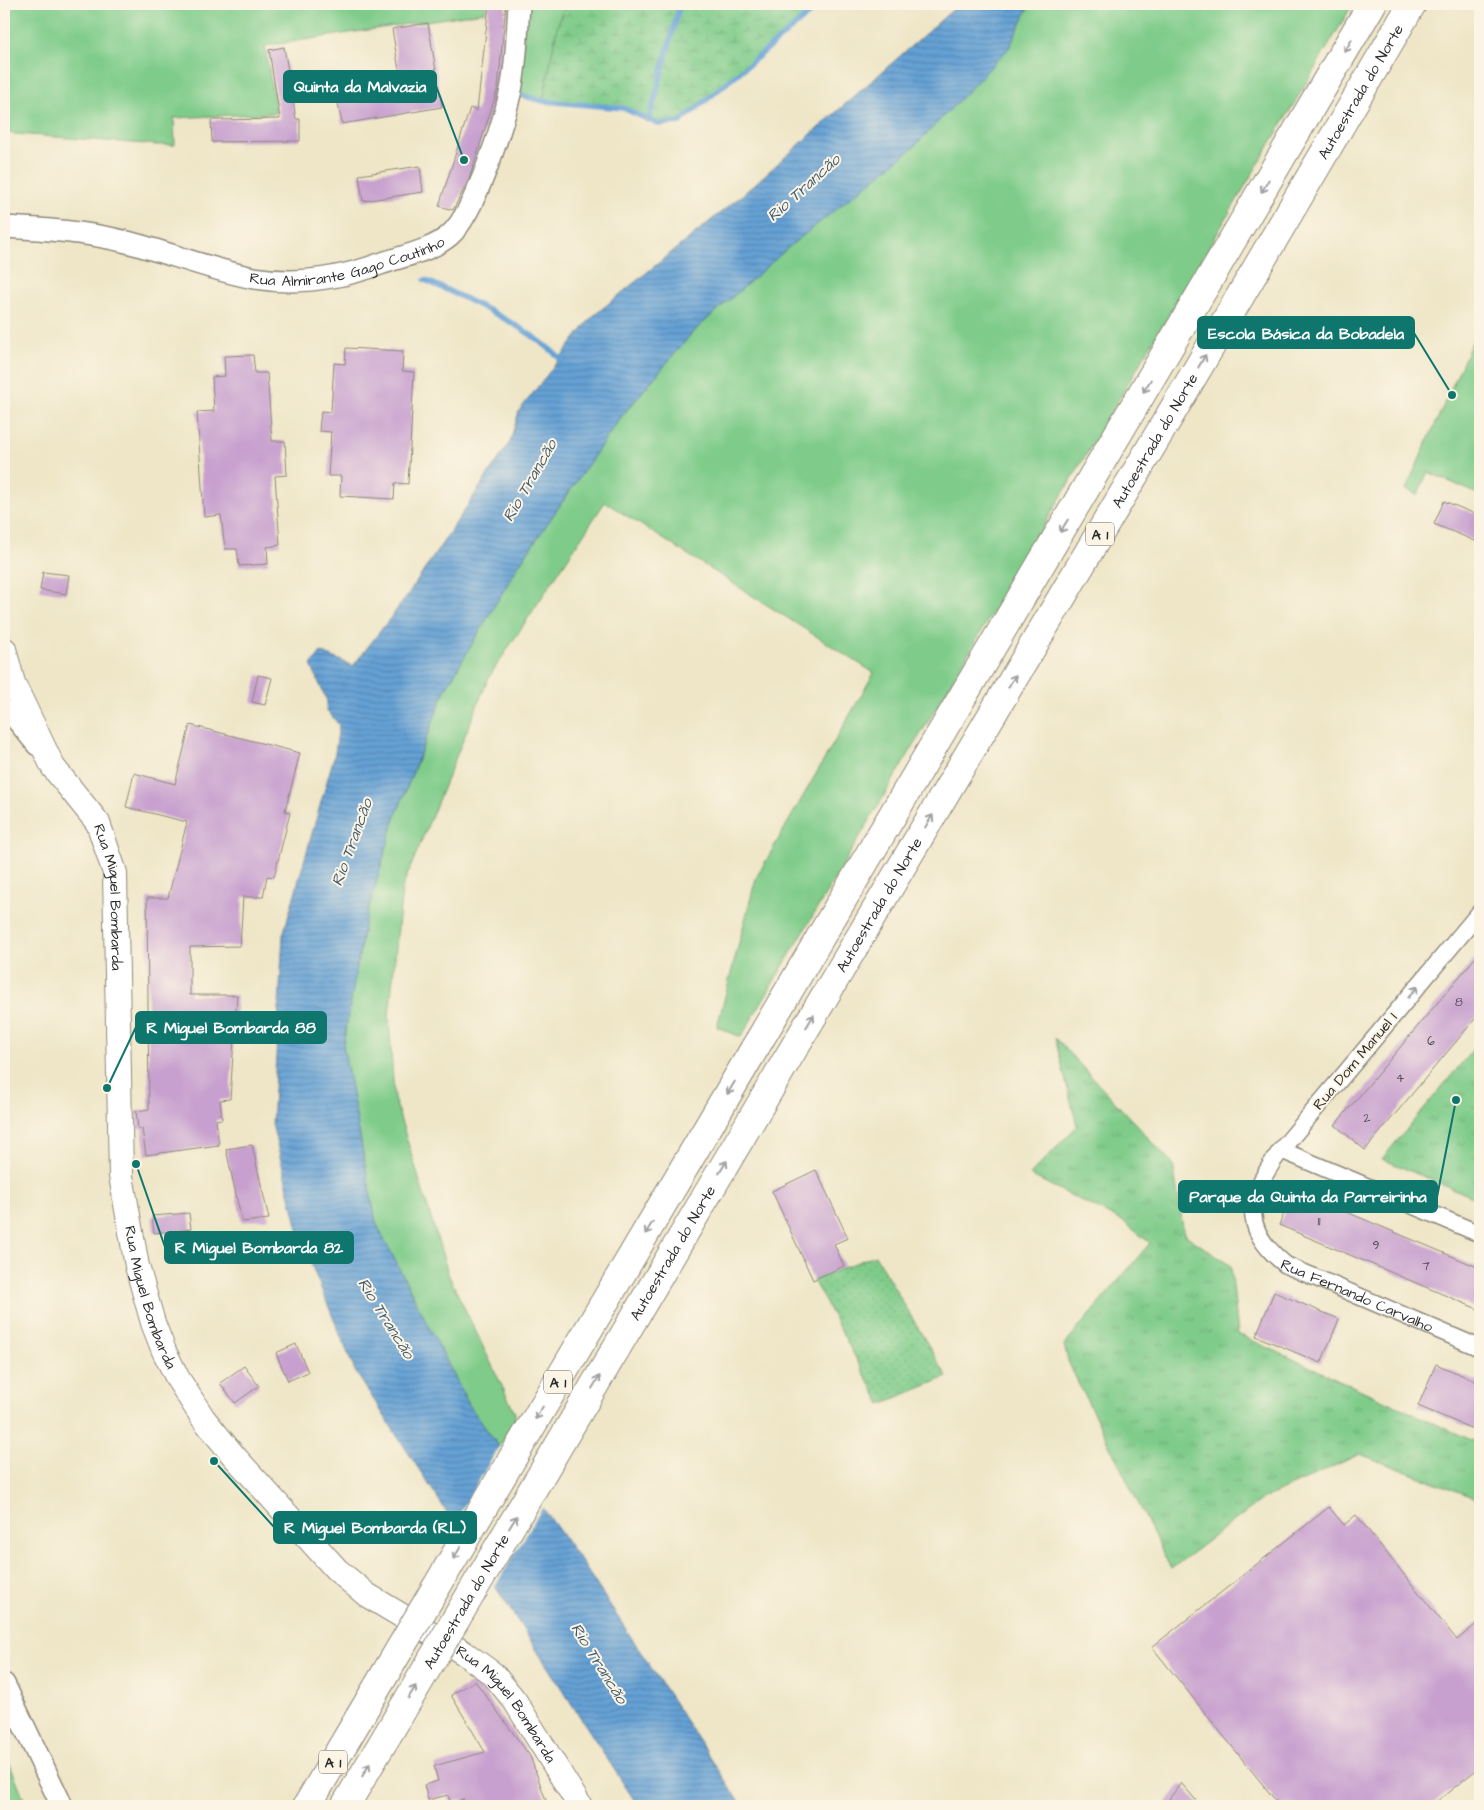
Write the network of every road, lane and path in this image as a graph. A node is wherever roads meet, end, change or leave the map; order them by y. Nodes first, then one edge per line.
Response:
1 (519, 4) edge
2 (1372, 4) edge
3 (1412, 4) edge
4 (4, 227) edge
5 (4, 649) edge
6 (4, 708) edge
7 (53, 767) junction
8 (1480, 912) edge
9 (1281, 1150) junction
10 (1254, 1221) joint
11 (1480, 1234) edge
12 (1480, 1348) edge
13 (4, 1684) edge
14 (11, 1719) edge
15 (62, 1806) edge
16 (307, 1806) edge
17 (345, 1806) edge
18 (580, 1806) edge

1 - 4 street, Rua Almirante Gago Coutinho
2 -> 16 highway, A 1, bridge
17 -> 3 highway, Autoestrada do Norte / A 1, bridge
5 - 7 main road, Rua Miguel Bombarda
6 - 7 street
7 - 18 main road, Rua Miguel Bombarda
9 -> 8 street, Rua Dom Manuel I
9 - 10 street, Rua Dom Manuel I
9 - 11 street
10 - 12 street, Rua Fernando Carvalho
13 - 14 street
14 - 15 street

